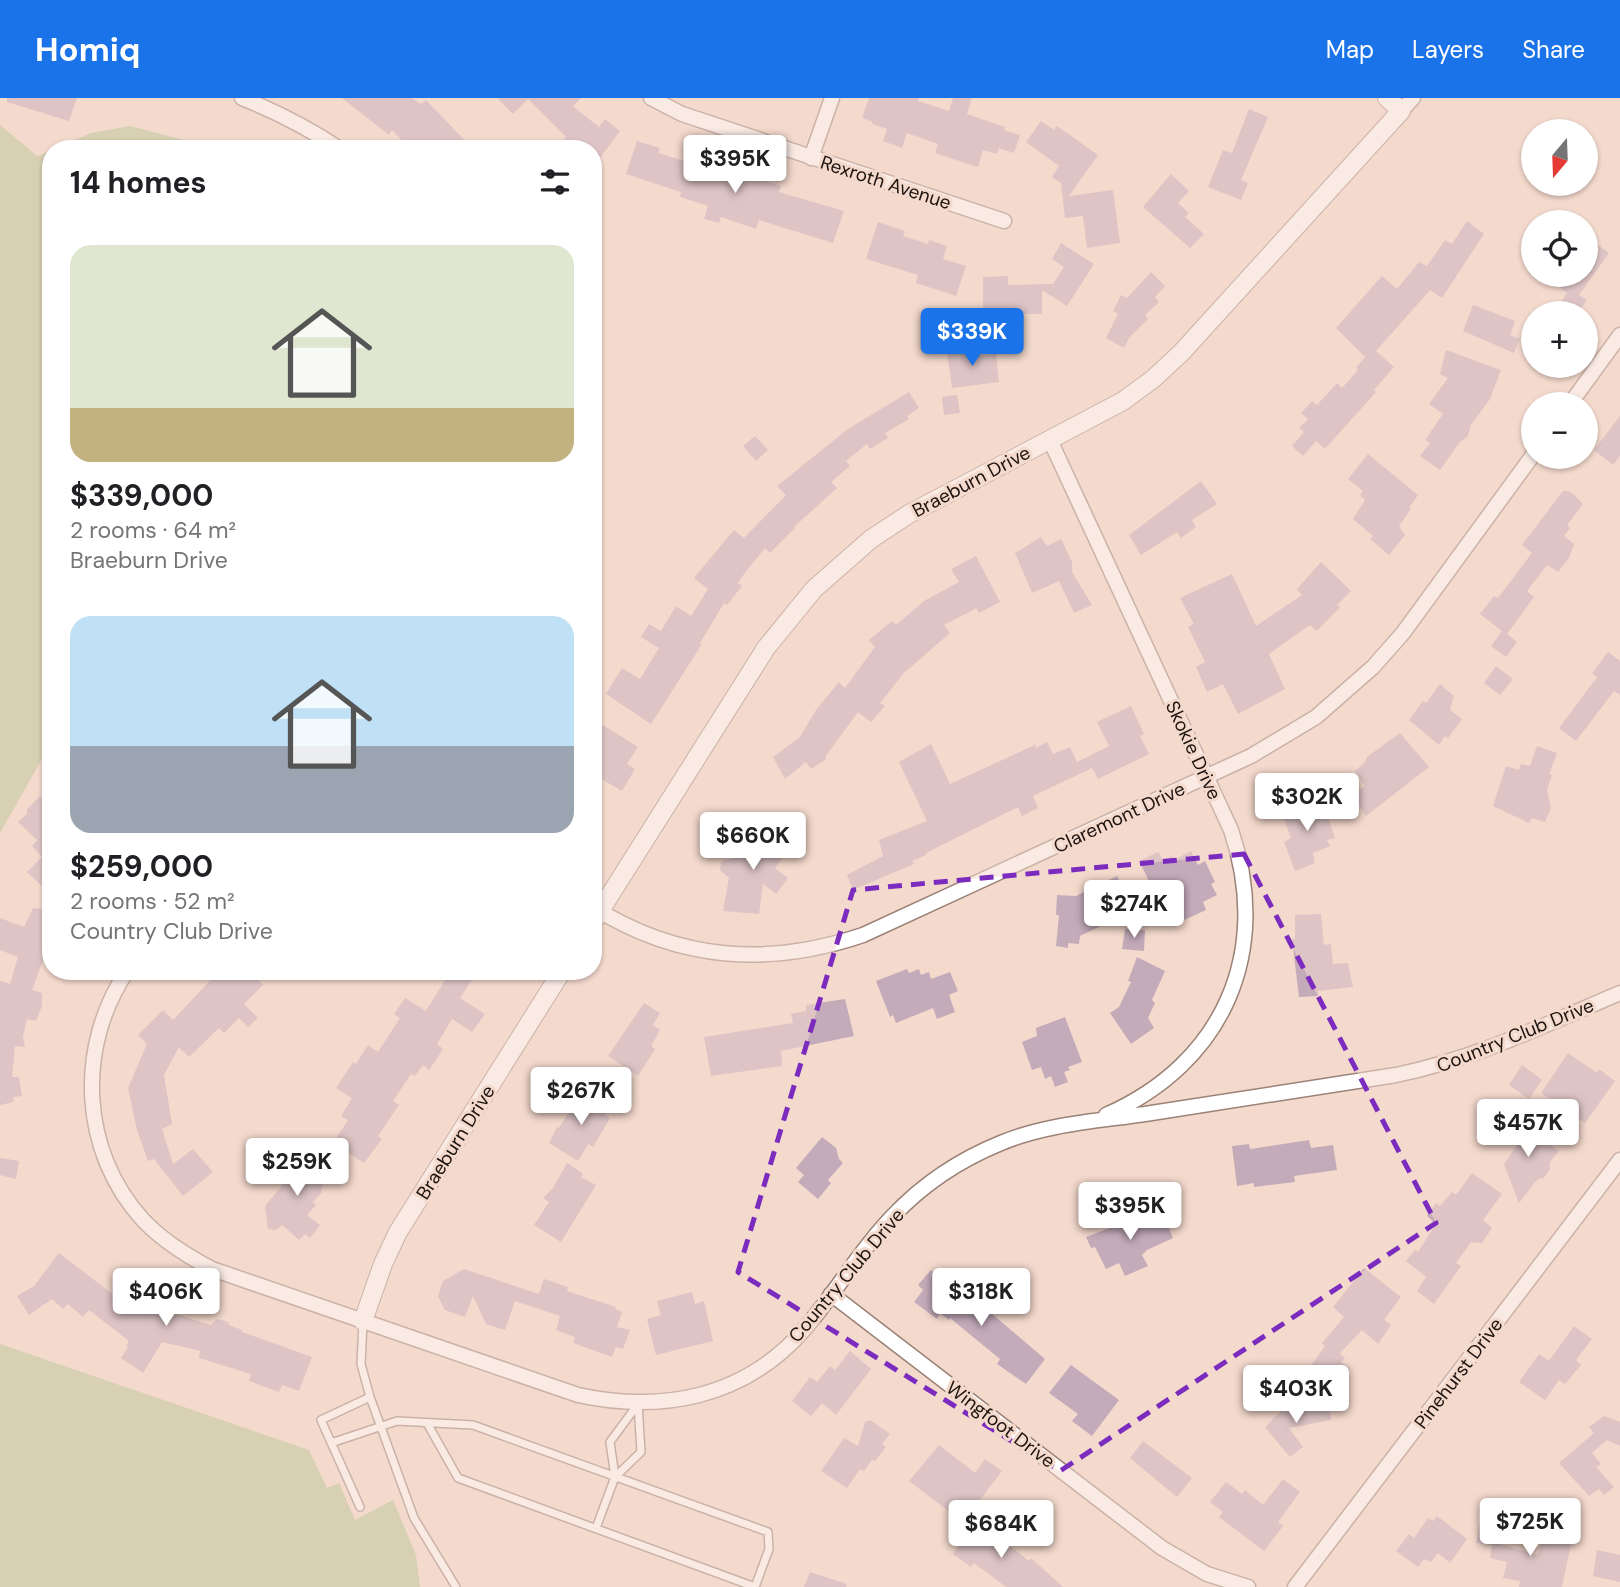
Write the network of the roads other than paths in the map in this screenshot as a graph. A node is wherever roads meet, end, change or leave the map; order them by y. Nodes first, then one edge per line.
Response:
1 (242, 98) edge
2 (650, 98) edge
3 (832, 98) edge
4 (1387, 98) edge
5 (1407, 105) edge
6 (326, 140) edge
7 (811, 158) junction
8 (1004, 221) dead end
9 (1620, 335) edge
10 (1579, 392) edge
11 (1050, 440) junction
12 (1523, 469) edge
13 (1206, 776) junction
14 (602, 905) edge
15 (602, 916) edge
16 (122, 980) edge
17 (556, 980) edge
18 (1620, 993) edge
19 (1074, 1125) junction
20 (1620, 1160) edge
21 (831, 1294) junction
22 (363, 1321) junction
23 (370, 1397) junction
24 (638, 1404) junction
25 (426, 1423) junction
26 (380, 1426) junction
27 (331, 1443) junction
28 (615, 1476) junction
29 (360, 1507) dead end
30 (596, 1528) junction
31 (456, 1587) edge
32 (755, 1587) edge
33 (1248, 1587) edge
34 (1296, 1587) edge

1 - 6 street
2 - 7 street, Rexroth Avenue
3 - 7 street
4 - 5 street
5 - 11 street, Braeburn Drive
7 - 8 street, Rexroth Avenue
9 - 10 street
11 - 13 street, Skokie Drive
11 - 14 street, Braeburn Drive
12 - 13 street, Claremont Drive
13 - 15 street, Claremont Drive
13 - 19 street, Skokie Drive
16 - 22 street, Country Club Drive
17 - 22 street, Braeburn Drive
18 - 19 street, Country Club Drive
19 - 21 street, Country Club Drive
20 - 34 street, Pinehurst Drive
21 - 24 street, Country Club Drive
21 - 33 street, Wingfoot Drive
22 - 23 lane
22 - 24 street, Country Club Drive
23 - 26 lane
23 - 27 lane
24 - 28 lane
24 - 28 lane
25 - 26 lane
25 - 28 lane
25 - 30 lane
26 - 27 lane
26 - 31 lane
27 - 29 lane
28 - 30 lane
28 - 32 lane
30 - 32 lane

